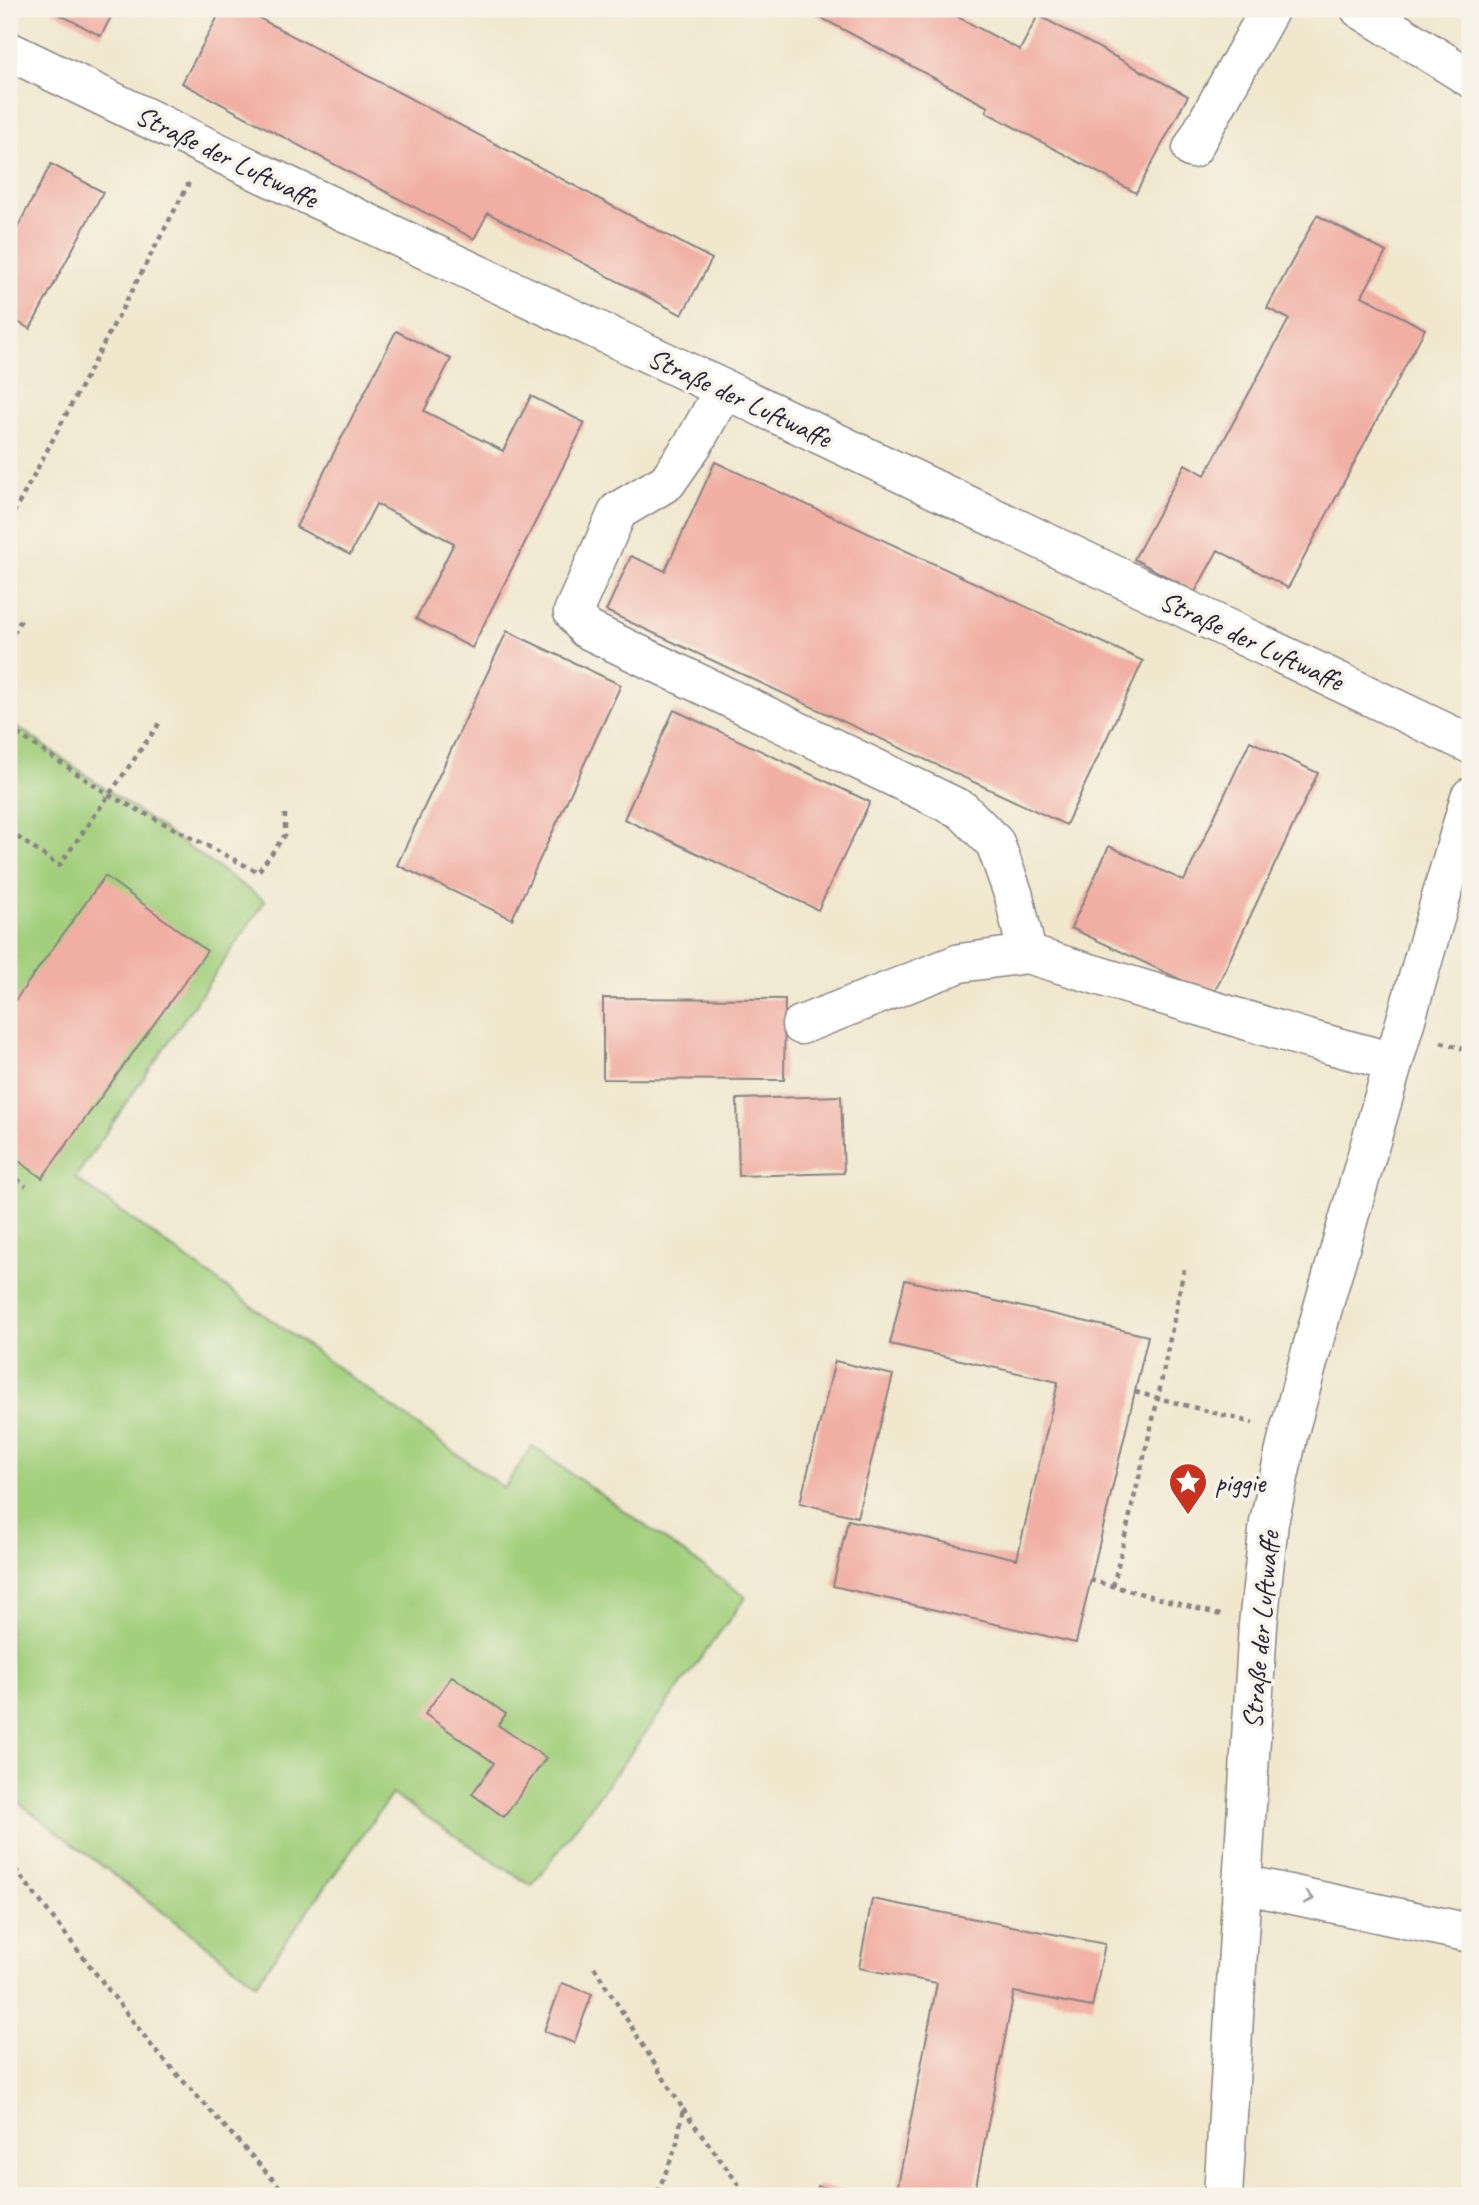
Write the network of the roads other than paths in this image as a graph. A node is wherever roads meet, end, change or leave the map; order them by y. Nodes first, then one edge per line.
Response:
1 (1270, 9) edge
2 (1360, 9) edge
3 (9, 51) edge
4 (1470, 78) edge
5 (1192, 149) dead end
6 (724, 389) junction
7 (1470, 744) edge
8 (1470, 797) edge
9 (1027, 954) junction
10 (801, 1025) dead end
11 (1394, 1062) junction
12 (1242, 1884) junction
13 (1470, 1933) edge
14 (1223, 2196) edge

1 - 5 street
2 - 4 street
3 - 6 street, Straße der Luftwaffe
6 - 7 street, Straße der Luftwaffe
6 - 9 street
8 - 11 street, Straße der Luftwaffe
9 - 10 street
9 - 11 street
11 - 12 street, Straße der Luftwaffe
12 -> 13 street
12 - 14 street, Straße der Luftwaffe

